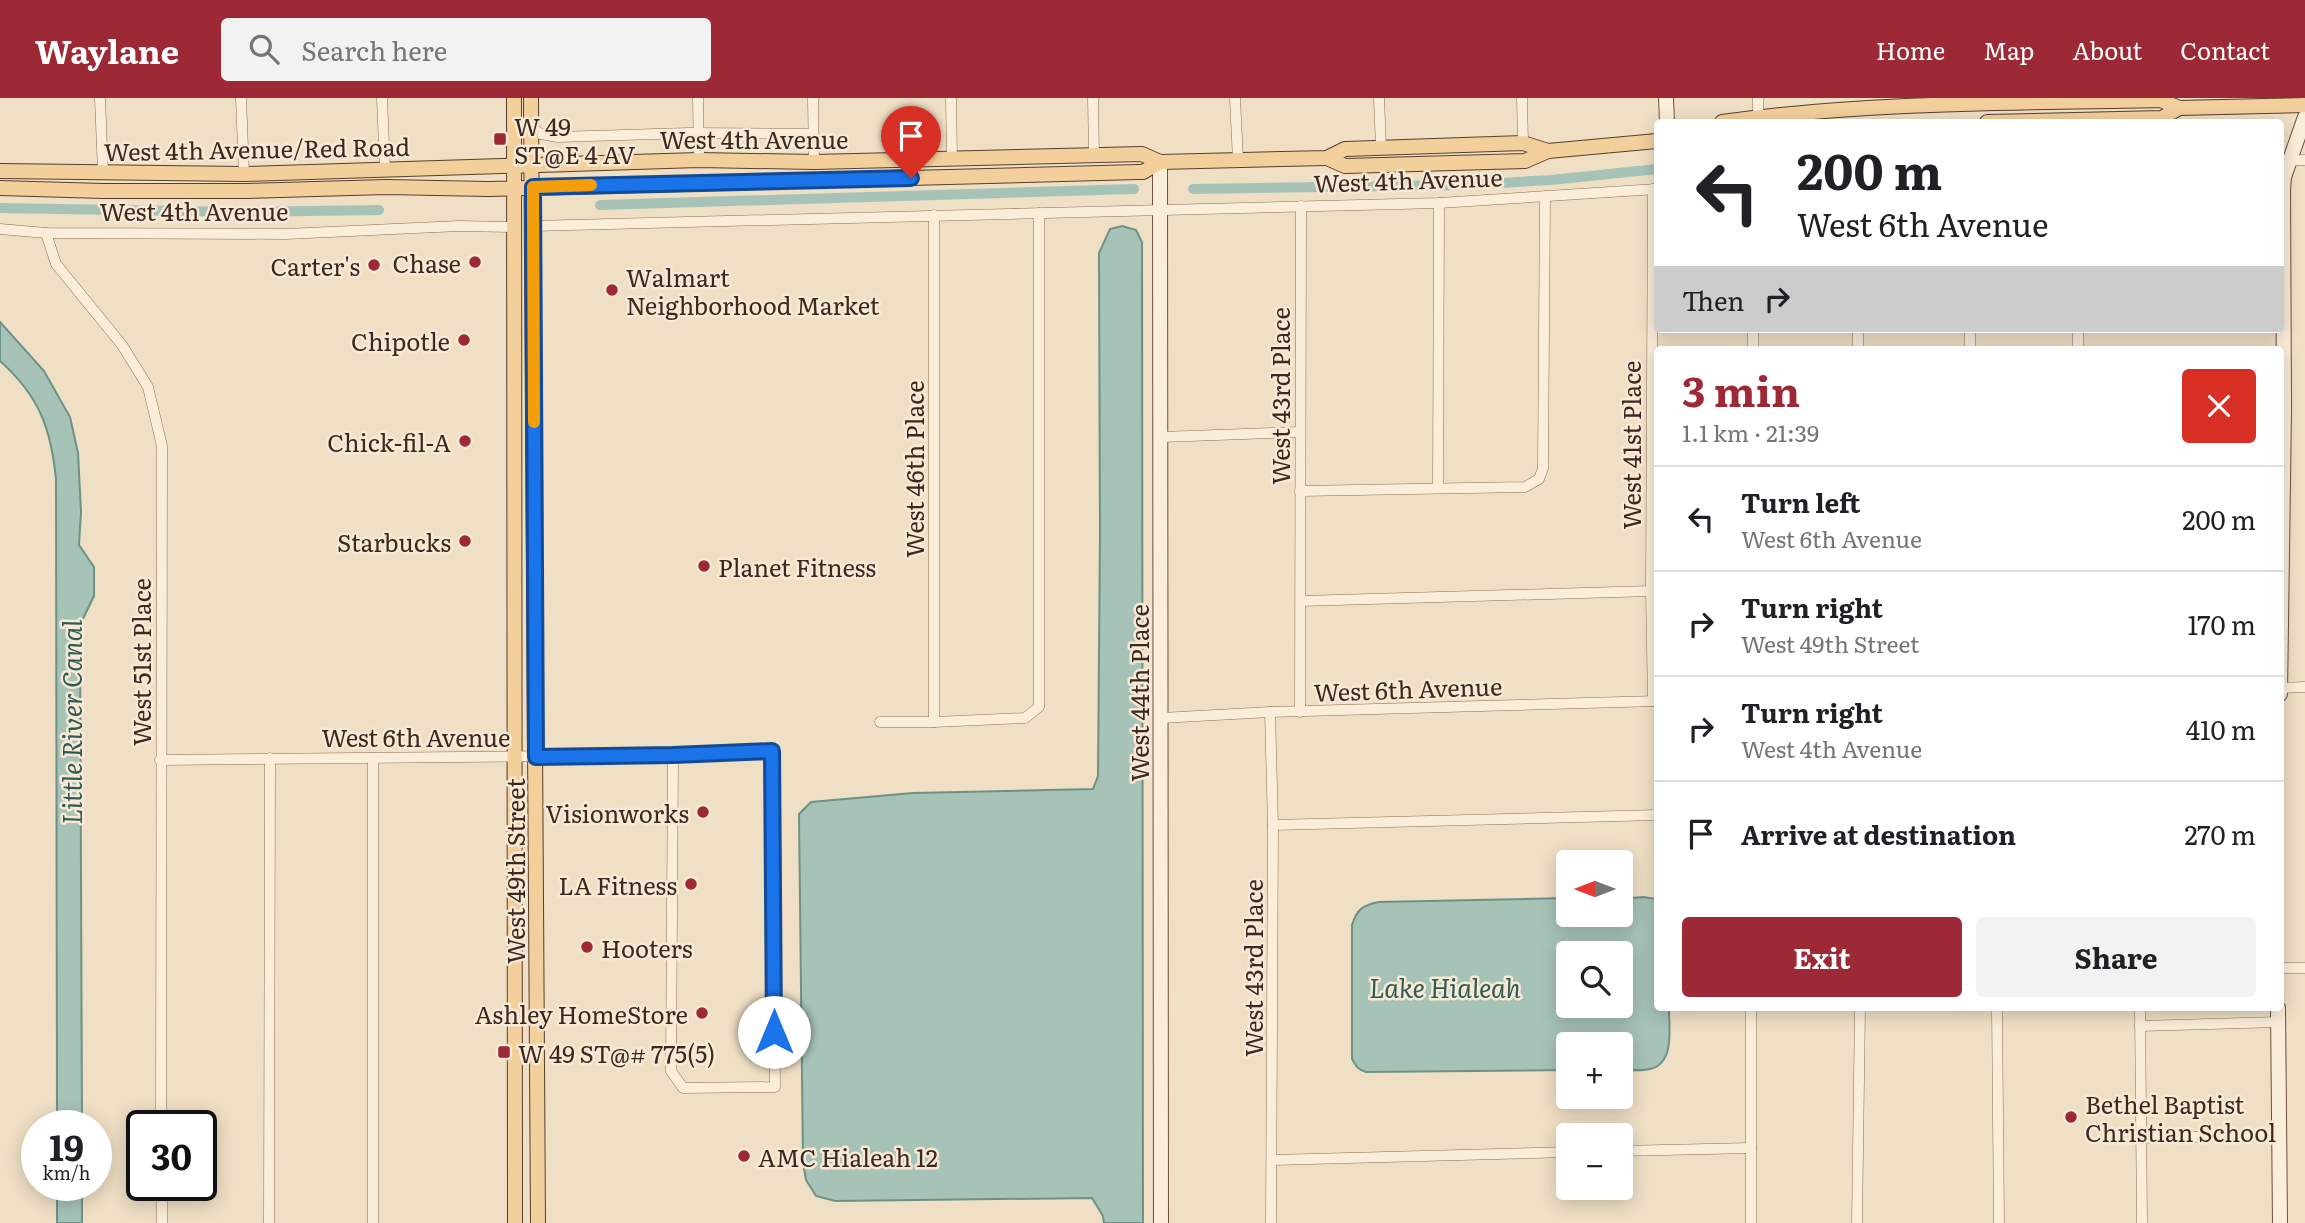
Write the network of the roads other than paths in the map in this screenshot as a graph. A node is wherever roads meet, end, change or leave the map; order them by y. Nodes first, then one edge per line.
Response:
1 (100, 98) edge
2 (241, 98) edge
3 (382, 98) edge
4 (514, 98) edge
5 (531, 98) edge
6 (698, 98) edge
7 (813, 98) edge
8 (951, 98) edge
9 (1093, 98) edge
10 (1235, 98) edge
11 (1379, 98) edge
12 (1522, 98) edge
13 (1666, 98) edge
14 (1758, 98) edge
15 (2094, 100) edge
16 (1881, 102) edge
17 (2204, 103) edge
18 (2305, 105) edge
19 (2179, 108) junction
20 (1758, 117) junction
21 (2305, 117) edge
22 (1667, 119) edge
23 (1744, 119) edge
24 (2080, 119) edge
25 (2120, 119) edge
26 (532, 128) junction
27 (699, 134) junction
28 (813, 134) junction
29 (1654, 141) edge
30 (1523, 143) junction
31 (1381, 148) junction
32 (1548, 151) junction
33 (1094, 155) junction
34 (952, 158) junction
35 (1327, 158) junction
36 (699, 160) junction
37 (1238, 160) junction
38 (2292, 160) edge
39 (814, 162) junction
40 (1160, 162) junction
41 (533, 164) junction
42 (515, 165) junction
43 (385, 169) junction
44 (0, 171) edge
45 (103, 173) junction
46 (244, 174) junction
47 (930, 177) junction
48 (2284, 177) edge
49 (790, 181) junction
50 (533, 187) junction
51 (0, 188) edge
52 (514, 188) junction
53 (1654, 189) edge
54 (160, 191) junction
55 (1545, 196) junction
56 (1439, 203) junction
57 (1301, 206) junction
58 (1161, 209) junction
59 (1039, 213) junction
60 (934, 215) junction
61 (532, 226) junction
62 (513, 227) junction
63 (0, 229) edge
64 (46, 233) junction
65 (1654, 290) edge
66 (1300, 432) junction
67 (1161, 438) junction
68 (1438, 488) junction
69 (1300, 492) junction
70 (1651, 591) junction
71 (1301, 601) junction
72 (1654, 674) edge
73 (2305, 687) edge
74 (2284, 688) edge
75 (1654, 701) edge
76 (1270, 712) junction
77 (1300, 712) junction
78 (1161, 718) junction
79 (880, 722) dead end
80 (934, 722) junction
81 (673, 755) junction
82 (515, 757) junction
83 (536, 757) junction
84 (270, 758) junction
85 (373, 758) junction
86 (160, 760) junction
87 (1654, 815) edge
88 (1273, 825) junction
89 (515, 953) junction
90 (2284, 968) edge
91 (2305, 968) edge
92 (1751, 1011) edge
93 (1860, 1011) edge
94 (1997, 1011) edge
95 (2140, 1011) edge
96 (515, 1013) junction
97 (537, 1013) junction
98 (2278, 1015) edge
99 (2140, 1026) junction
100 (537, 1074) junction
101 (162, 1110) edge
102 (2279, 1135) junction
103 (2140, 1138) junction
104 (1751, 1148) junction
105 (1633, 1151) edge
106 (1556, 1153) edge
107 (1272, 1160) junction
108 (162, 1201) edge
109 (162, 1223) edge
110 (268, 1223) edge
111 (373, 1223) edge
112 (515, 1223) edge
113 (538, 1223) edge
114 (1161, 1223) edge
115 (1271, 1223) edge
116 (1751, 1223) edge
117 (1857, 1223) edge
118 (1999, 1223) edge
119 (2142, 1223) edge
120 (2280, 1223) edge

1 - 45 street
2 - 46 street
3 - 43 street
4 - 42 main road, West 49th Street
5 - 26 main road, West 49th Street
6 - 27 street
7 - 28 street
8 - 34 street
9 - 33 street
10 - 37 street
11 - 31 street
12 - 30 street
13 - 22 street
14 - 20 street
15 - 16 main road
15 - 19 main road
15 - 24 main road
16 - 20 main road
17 - 18 main road
17 - 19 main road
19 - 25 main road
20 - 23 main road
21 - 38 street
26 - 27 street
26 - 41 main road, West 49th Street
27 - 28 street
27 - 36 street
28 - 39 street
29 - 32 main road, West 4th Avenue
30 - 31 main road, West 4th Avenue
30 - 32 main road, West 4th Avenue
31 - 35 main road, West 4th Avenue
32 - 35 main road, West 4th Avenue
33 - 34 main road, West 4th Avenue
33 - 40 main road, West 4th Avenue
34 - 39 main road, West 4th Avenue
34 - 47 main road
35 - 37 main road, West 4th Avenue
36 - 39 main road, West 4th Avenue
36 - 41 main road, West 4th Avenue
37 - 40 main road, West 4th Avenue
38 - 48 street
39 - 49 main road
40 - 47 main road, West 4th Avenue
40 - 58 street, West 44th Place
41 - 42 main road, West 4th Avenue
41 - 50 main road, West 49th Street
42 - 43 main road, West 4th Avenue/Red Road
42 - 52 main road, West 49th Street
43 - 46 main road, West 4th Avenue/Red Road
44 - 45 main road, West 4th Avenue/Red Road
45 - 46 main road, West 4th Avenue/Red Road
46 - 54 main road
47 - 49 main road, West 4th Avenue
49 - 50 main road, West 4th Avenue
50 - 52 main road, West 4th Avenue
50 - 61 main road, West 49th Street
51 - 54 main road, West 4th Avenue/Red Road
52 - 54 main road, West 4th Avenue/Red Road
52 - 62 main road, West 49th Street
53 - 55 street, West 4th Avenue
55 - 56 street, West 4th Avenue
55 - 68 street
56 - 57 street, West 4th Avenue
56 - 68 street
57 - 58 street, West 4th Avenue
57 - 66 street, West 43rd Place
58 - 59 street, West 4th Avenue
58 - 67 street, West 44th Place
59 - 60 street, West 4th Avenue
59 - 80 street
60 - 61 street, West 4th Avenue
60 - 80 street, West 46th Place
61 - 83 main road, West 49th Street
62 - 64 street, West 4th Avenue
62 - 82 main road, West 49th Street
63 - 64 street, West 4th Avenue
64 - 86 street, West 51st Place
65 - 70 street, West 41st Place
66 - 67 street
66 - 69 street, West 43rd Place
67 - 78 street, West 44th Place
68 - 69 street
69 - 71 street, West 43rd Place
70 - 71 street
70 - 72 street, West 41st Place
71 - 77 street, West 43rd Place
73 - 74 street
75 - 77 street, West 6th Avenue
76 - 77 street, West 6th Avenue
76 - 78 street, West 6th Avenue
76 - 88 street, West 43rd Place
78 - 114 street, West 44th Place
79 - 80 street
81 - 81 street, West 6th Avenue
81 - 83 street, West 6th Avenue
82 - 83 street, West 6th Avenue
82 - 85 street, West 6th Avenue
82 - 89 main road, West 49th Street
83 - 97 main road, West 49th Street
84 - 85 street, West 6th Avenue
84 - 86 street, West 6th Avenue
84 - 110 street
85 - 111 street
86 - 101 street, West 51st Place
87 - 88 street
88 - 107 street, West 43rd Place
89 - 96 main road, West 49th Street
89 - 97 main road
90 - 91 street
92 - 104 street
93 - 117 street
94 - 118 street
95 - 99 street
96 - 100 main road
96 - 112 main road, West 49th Street
97 - 100 main road, West 49th Street
98 - 99 street
98 - 102 street
99 - 103 street
100 - 113 main road, West 49th Street
102 - 103 street
102 - 120 street
103 - 119 street
104 - 105 street
104 - 116 street
106 - 107 street
107 - 115 street, West 43rd Place
108 - 109 street

